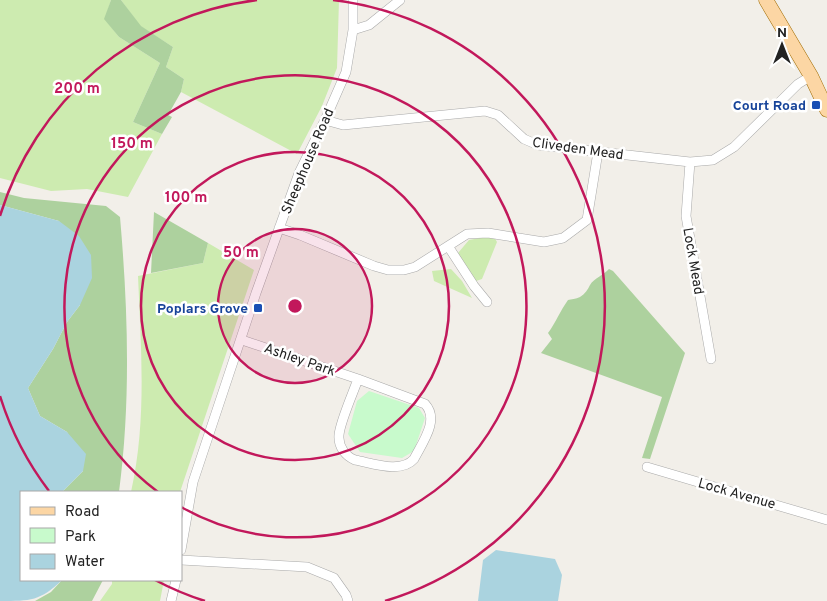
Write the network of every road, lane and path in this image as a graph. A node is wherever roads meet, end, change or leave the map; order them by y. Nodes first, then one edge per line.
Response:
1 (353, 0) edge
2 (400, 0) edge
3 (766, 0) edge
4 (353, 30) junction
5 (811, 76) junction
6 (826, 101) edge
7 (325, 120) junction
8 (598, 152) junction
9 (690, 162) junction
10 (279, 228) junction
11 (448, 246) junction
12 (487, 302) dead end
13 (242, 340) junction
14 (711, 359) dead end
15 (358, 379) junction
16 (647, 467) dead end
17 (827, 520) edge
18 (182, 544) edge
19 (182, 560) edge
20 (176, 581) edge
21 (171, 601) edge
22 (348, 601) edge

1 - 4 street, Sheephouse Road
2 - 4 street
3 - 5 main road
4 - 7 street, Sheephouse Road
5 - 6 main road
5 - 9 street, Cliveden Mead
7 - 8 street, Cliveden Mead
7 - 10 street, Sheephouse Road
8 - 9 street, Cliveden Mead
8 - 11 street
9 - 14 street, Lock Mead
10 - 11 street
10 - 13 street, Sheephouse Road
11 - 12 street
13 - 15 street, Ashley Park
13 - 18 street, Sheephouse Road
15 - 15 street, Ashley Park
16 - 17 street, Lock Avenue
19 - 22 street
20 - 21 street

